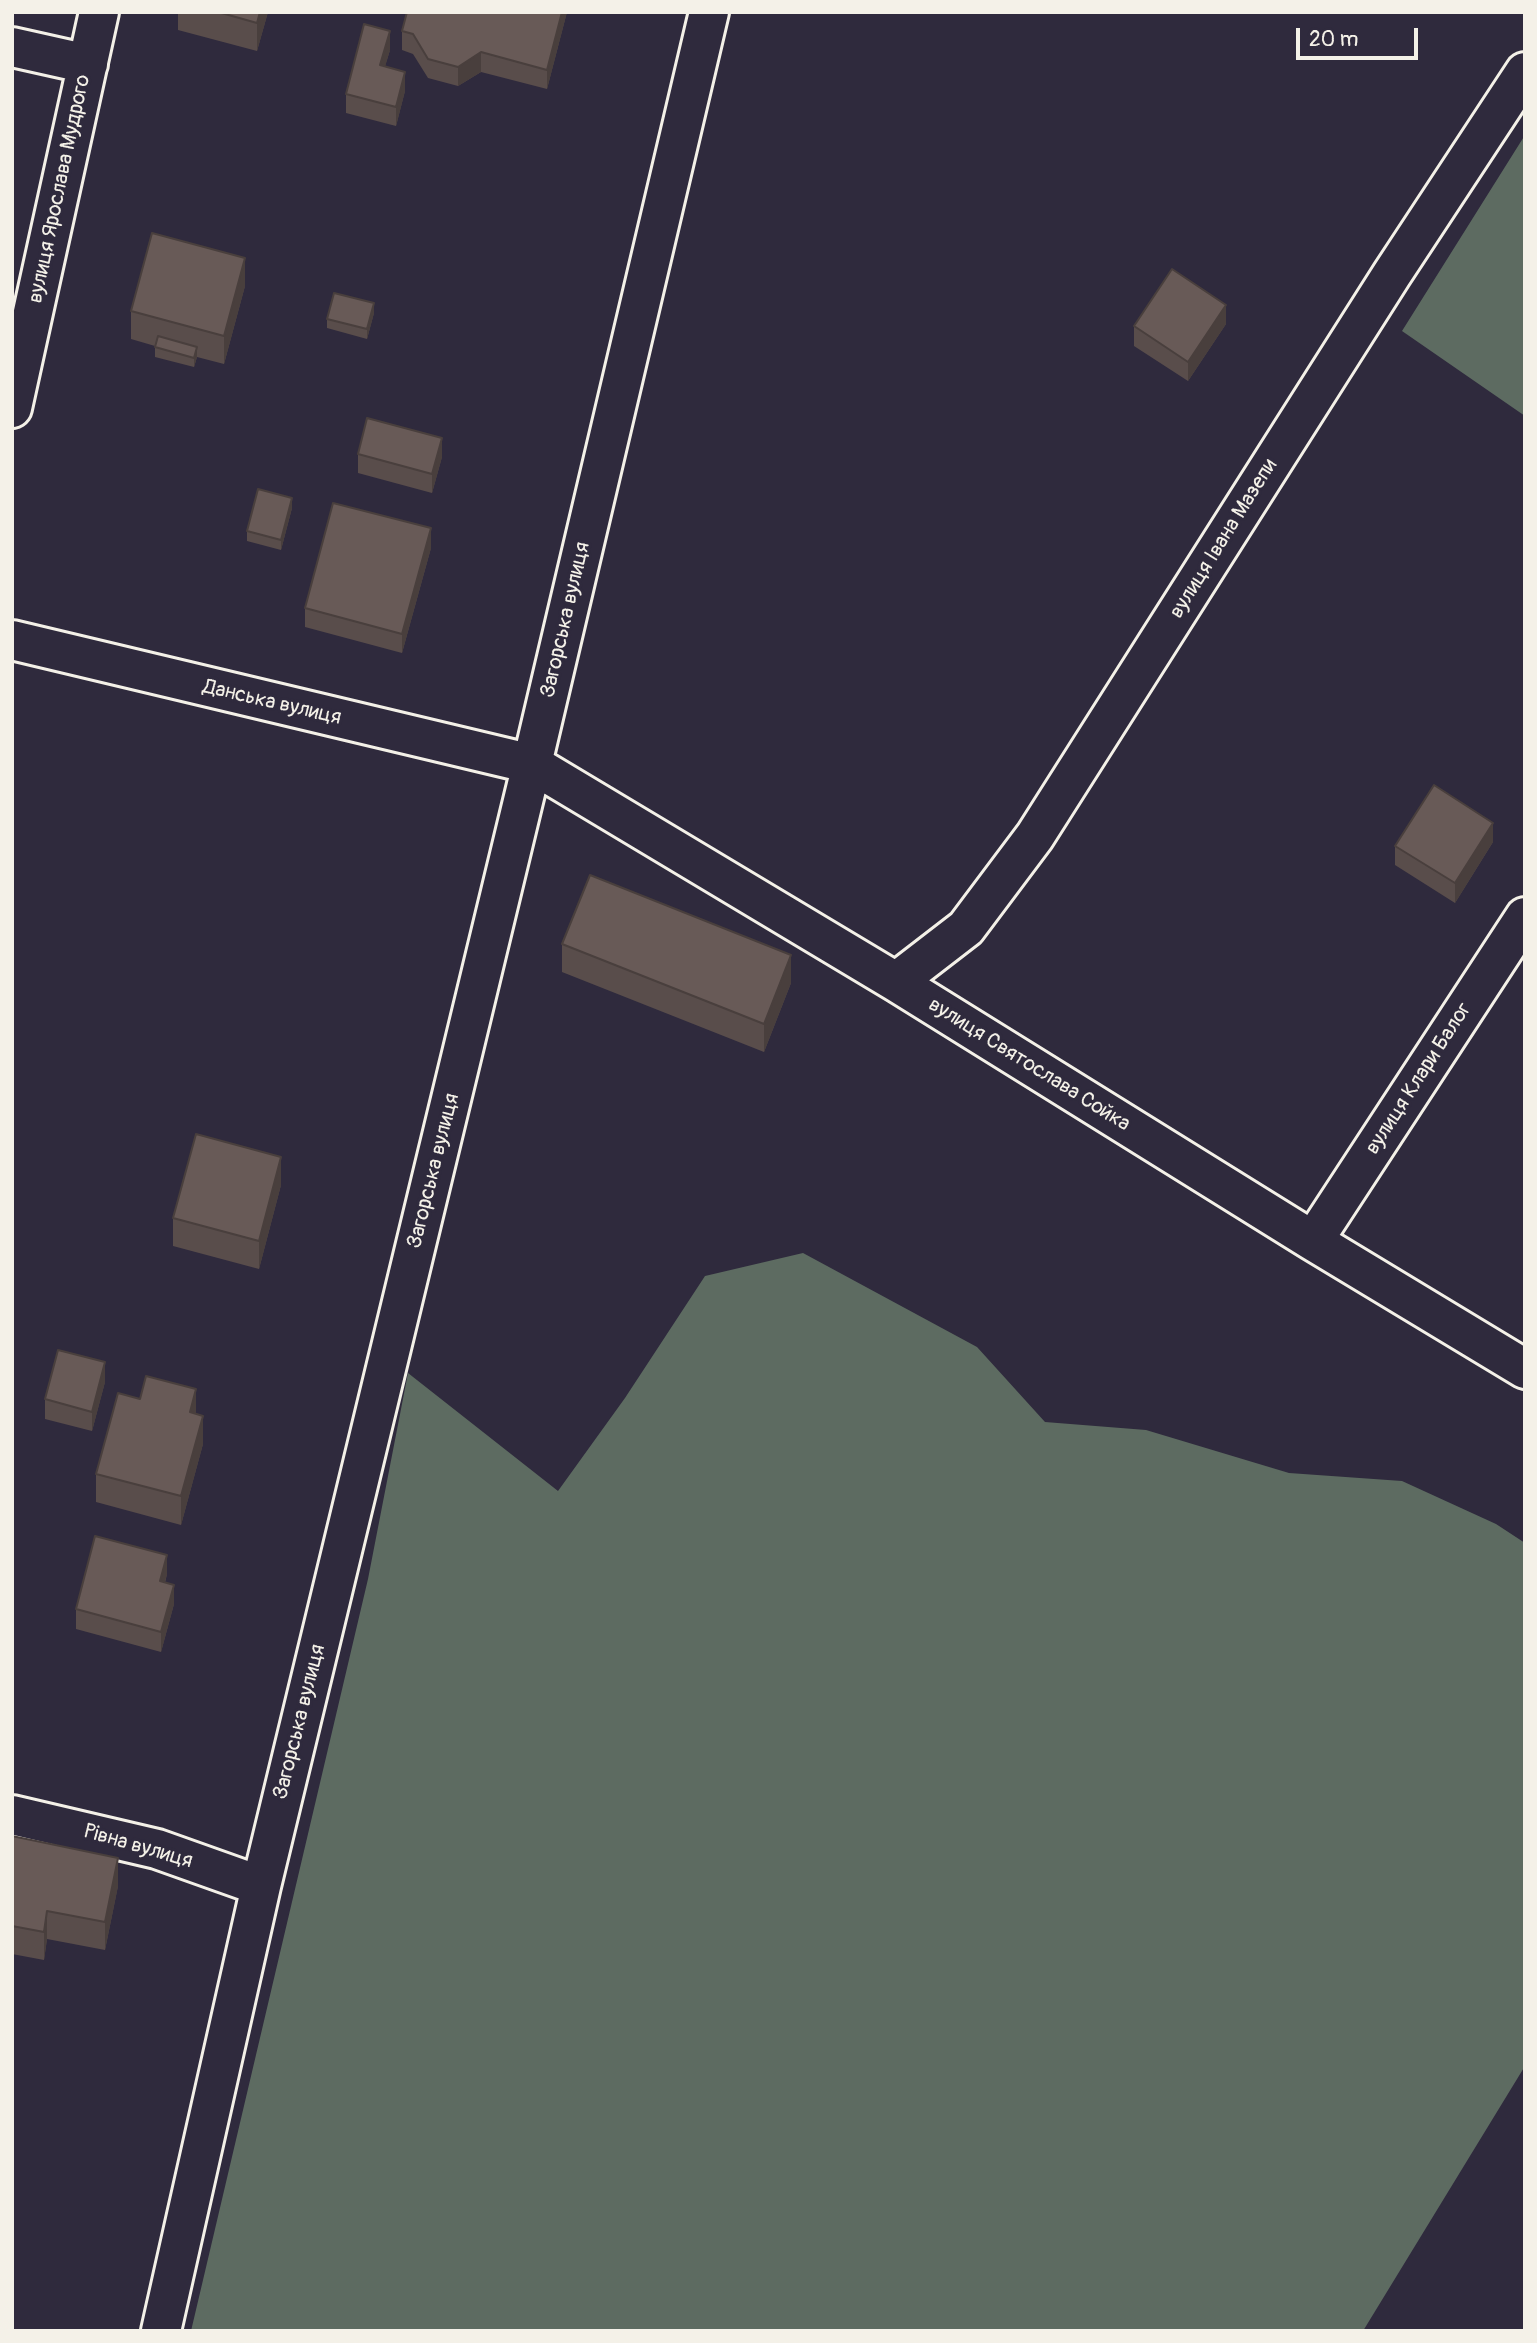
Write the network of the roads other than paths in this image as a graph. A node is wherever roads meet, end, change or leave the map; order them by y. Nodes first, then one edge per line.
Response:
1 (99, 12) edge
2 (709, 12) edge
3 (12, 47) edge
4 (88, 64) junction
5 (1525, 72) edge
6 (12, 408) edge
7 (12, 640) edge
8 (532, 764) junction
9 (1525, 917) edge
10 (896, 982) junction
11 (1313, 1241) junction
12 (1525, 1369) edge
13 (12, 1815) edge
14 (261, 1886) junction
15 (161, 2331) edge

1 - 4 street, вулиця Ярослава Мудрого
2 - 8 street, Загорська вулиця
3 - 4 street
4 - 6 street, вулиця Ярослава Мудрого
5 - 10 street, вулиця Івана Мазепи
7 - 8 street, Данська вулиця
8 - 10 street, вулиця Святослава Сойка
8 - 14 street, Загорська вулиця
9 - 11 street, вулиця Клари Балог
10 - 11 street, вулиця Святослава Сойка
11 - 12 street, вулиця Святослава Сойка
13 - 14 street, Рівна вулиця
14 - 15 street, Загорська вулиця

